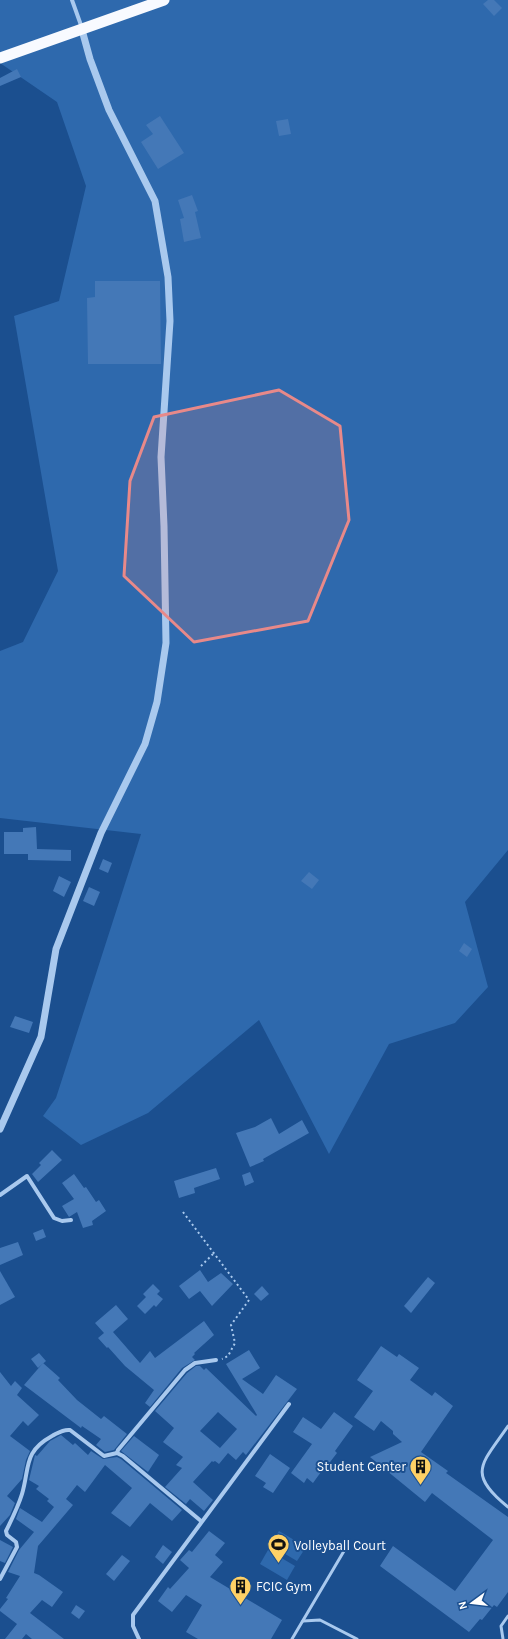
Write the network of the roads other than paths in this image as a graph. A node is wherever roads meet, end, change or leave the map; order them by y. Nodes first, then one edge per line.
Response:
1 (72, 0) edge
2 (164, 0) edge
3 (82, 30) junction
4 (0, 58) edge
5 (0, 1129) edge
6 (0, 1195) edge
7 (70, 1220) dead end
8 (216, 1360) road end
9 (289, 1404) dead end
10 (508, 1426) edge
11 (117, 1454) junction
12 (508, 1507) edge
13 (201, 1522) junction
14 (344, 1551) dead end
15 (0, 1579) edge
16 (508, 1616) edge
17 (303, 1621) junction
18 (139, 1639) edge
19 (292, 1639) edge
20 (357, 1639) edge
21 (503, 1639) edge

1 - 3 street
2 - 3 highway
3 - 4 highway
3 - 5 street
6 - 7 street
8 - 11 street
9 - 13 street
10 - 12 lane
11 - 13 street
11 - 15 street
13 - 18 street
14 - 17 lane
16 - 21 lane
17 - 19 lane
17 - 20 lane

